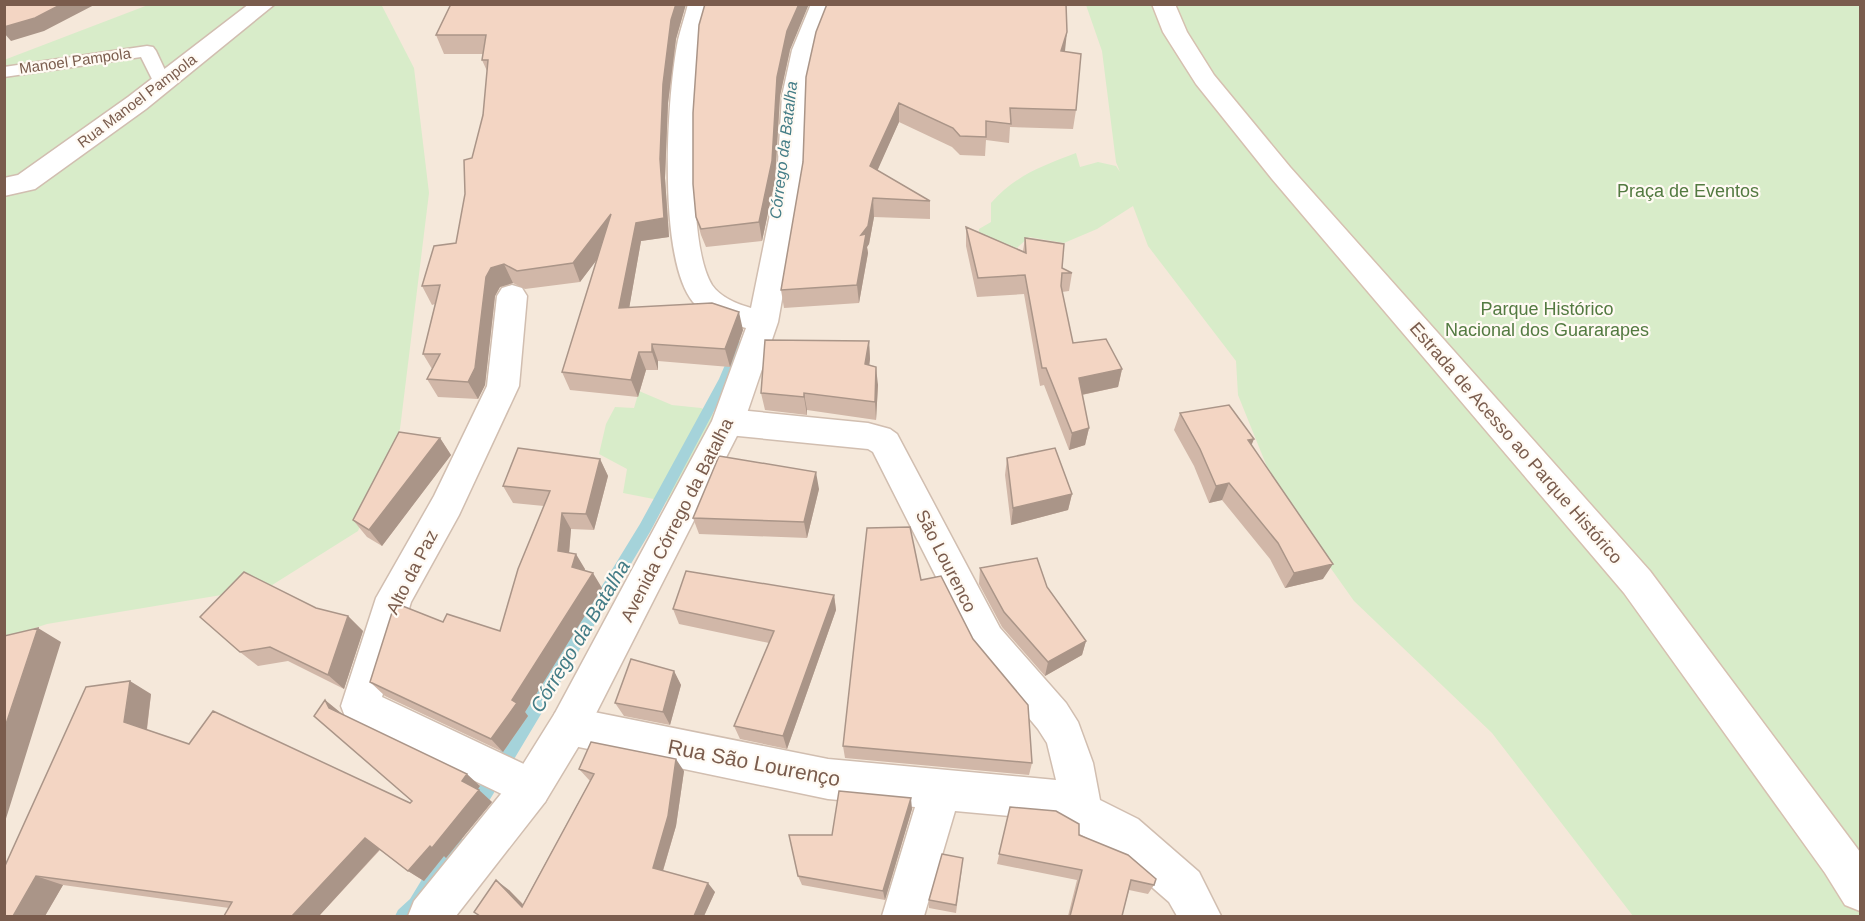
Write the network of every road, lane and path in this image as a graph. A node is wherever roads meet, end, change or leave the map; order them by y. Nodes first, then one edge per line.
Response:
1 (264, 4) edge
2 (700, 4) edge
3 (823, 4) edge
4 (1163, 4) edge
5 (4, 72) edge
6 (162, 83) junction
7 (4, 187) edge
8 (512, 296) dead end
9 (763, 322) junction
10 (728, 422) junction
11 (569, 726) junction
12 (531, 788) junction
13 (941, 790) junction
14 (1082, 813) junction
15 (1860, 890) edge
16 (429, 916) edge
17 (903, 916) edge
18 (1200, 916) edge

1 - 6 street, Rua Manoel Pampola
2 - 9 street
3 - 9 street, Avenida Córrego da Batalha
4 - 15 street, Estrada de Acesso ao Parque Histórico
5 - 6 lane, Manoel Pampola
6 - 7 street, Rua Manoel Pampola
8 - 12 street, Alto da Paz
9 - 10 street, Avenida Córrego da Batalha
10 - 11 street, Avenida Córrego da Batalha
10 - 14 street, São Lourenco
11 - 12 street, Avenida Córrego da Batalha
11 - 13 street, Rua São Lourenço
12 - 16 street, Avenida Córrego da Batalha
13 - 14 street, Rua São Lourenço
13 - 17 street
14 - 18 street, Rua São Lourenço

